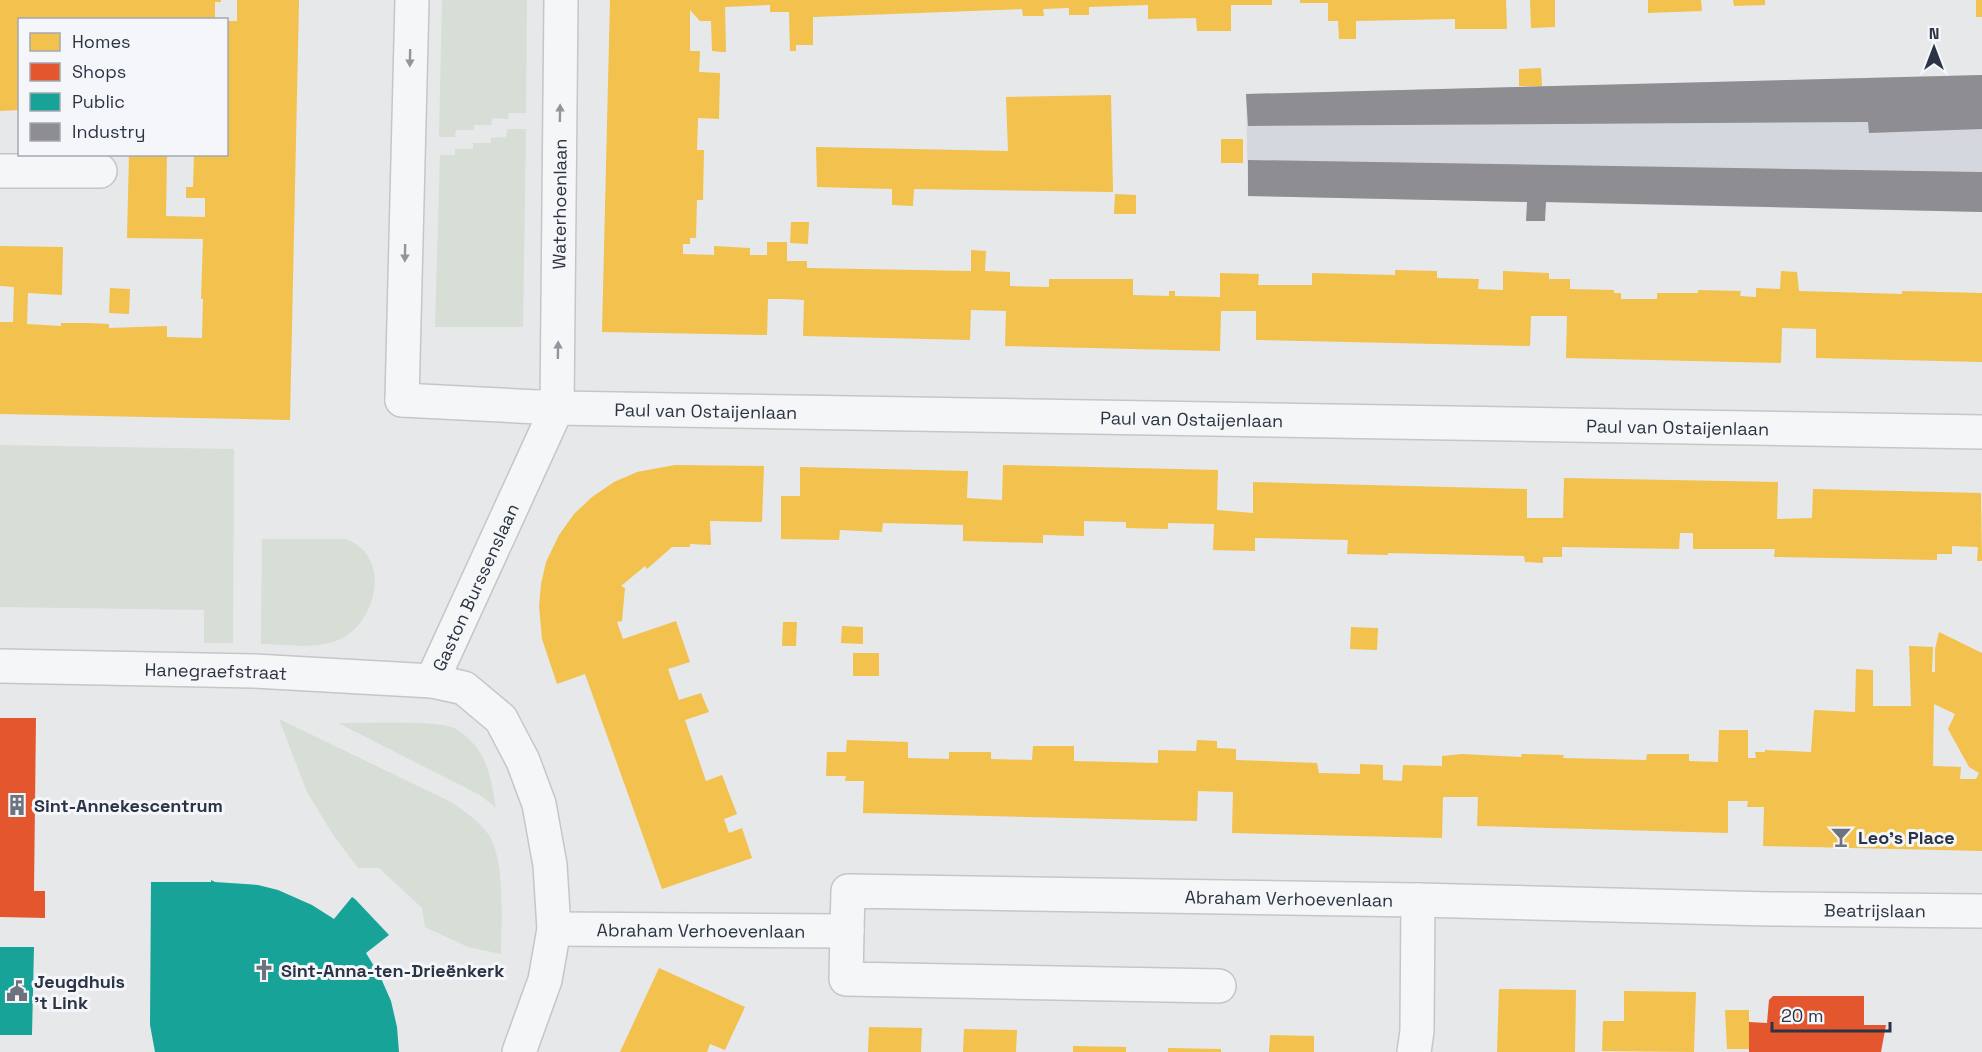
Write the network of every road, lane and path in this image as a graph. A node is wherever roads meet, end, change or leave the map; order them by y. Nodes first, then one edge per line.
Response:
1 (412, 0) edge
2 (561, 0) edge
3 (0, 171) edge
4 (100, 171) dead end
5 (557, 408) junction
6 (1982, 432) edge
7 (0, 666) edge
8 (432, 681) junction
9 (1418, 900) junction
10 (1769, 909) joint
11 (1982, 911) edge
12 (554, 929) junction
13 (847, 931) junction
14 (1219, 986) dead end
15 (519, 1052) edge
16 (1414, 1052) edge

1 -> 5 street
5 -> 2 street, Waterhoenlaan
3 - 4 street
5 - 6 street, Paul van Ostaijenlaan
5 - 8 street, Gaston Burssenslaan
7 - 8 street, Hanegraefstraat
8 - 12 street, Gaston Burssenslaan
9 - 10 street, Abraham Verhoevenlaan
9 - 13 street, Abraham Verhoevenlaan
9 - 16 street
10 - 11 street, Beatrijslaan
12 - 13 street, Abraham Verhoevenlaan
12 - 15 street, Gaston Burssenslaan
13 - 14 street, Abraham Verhoevenlaan

